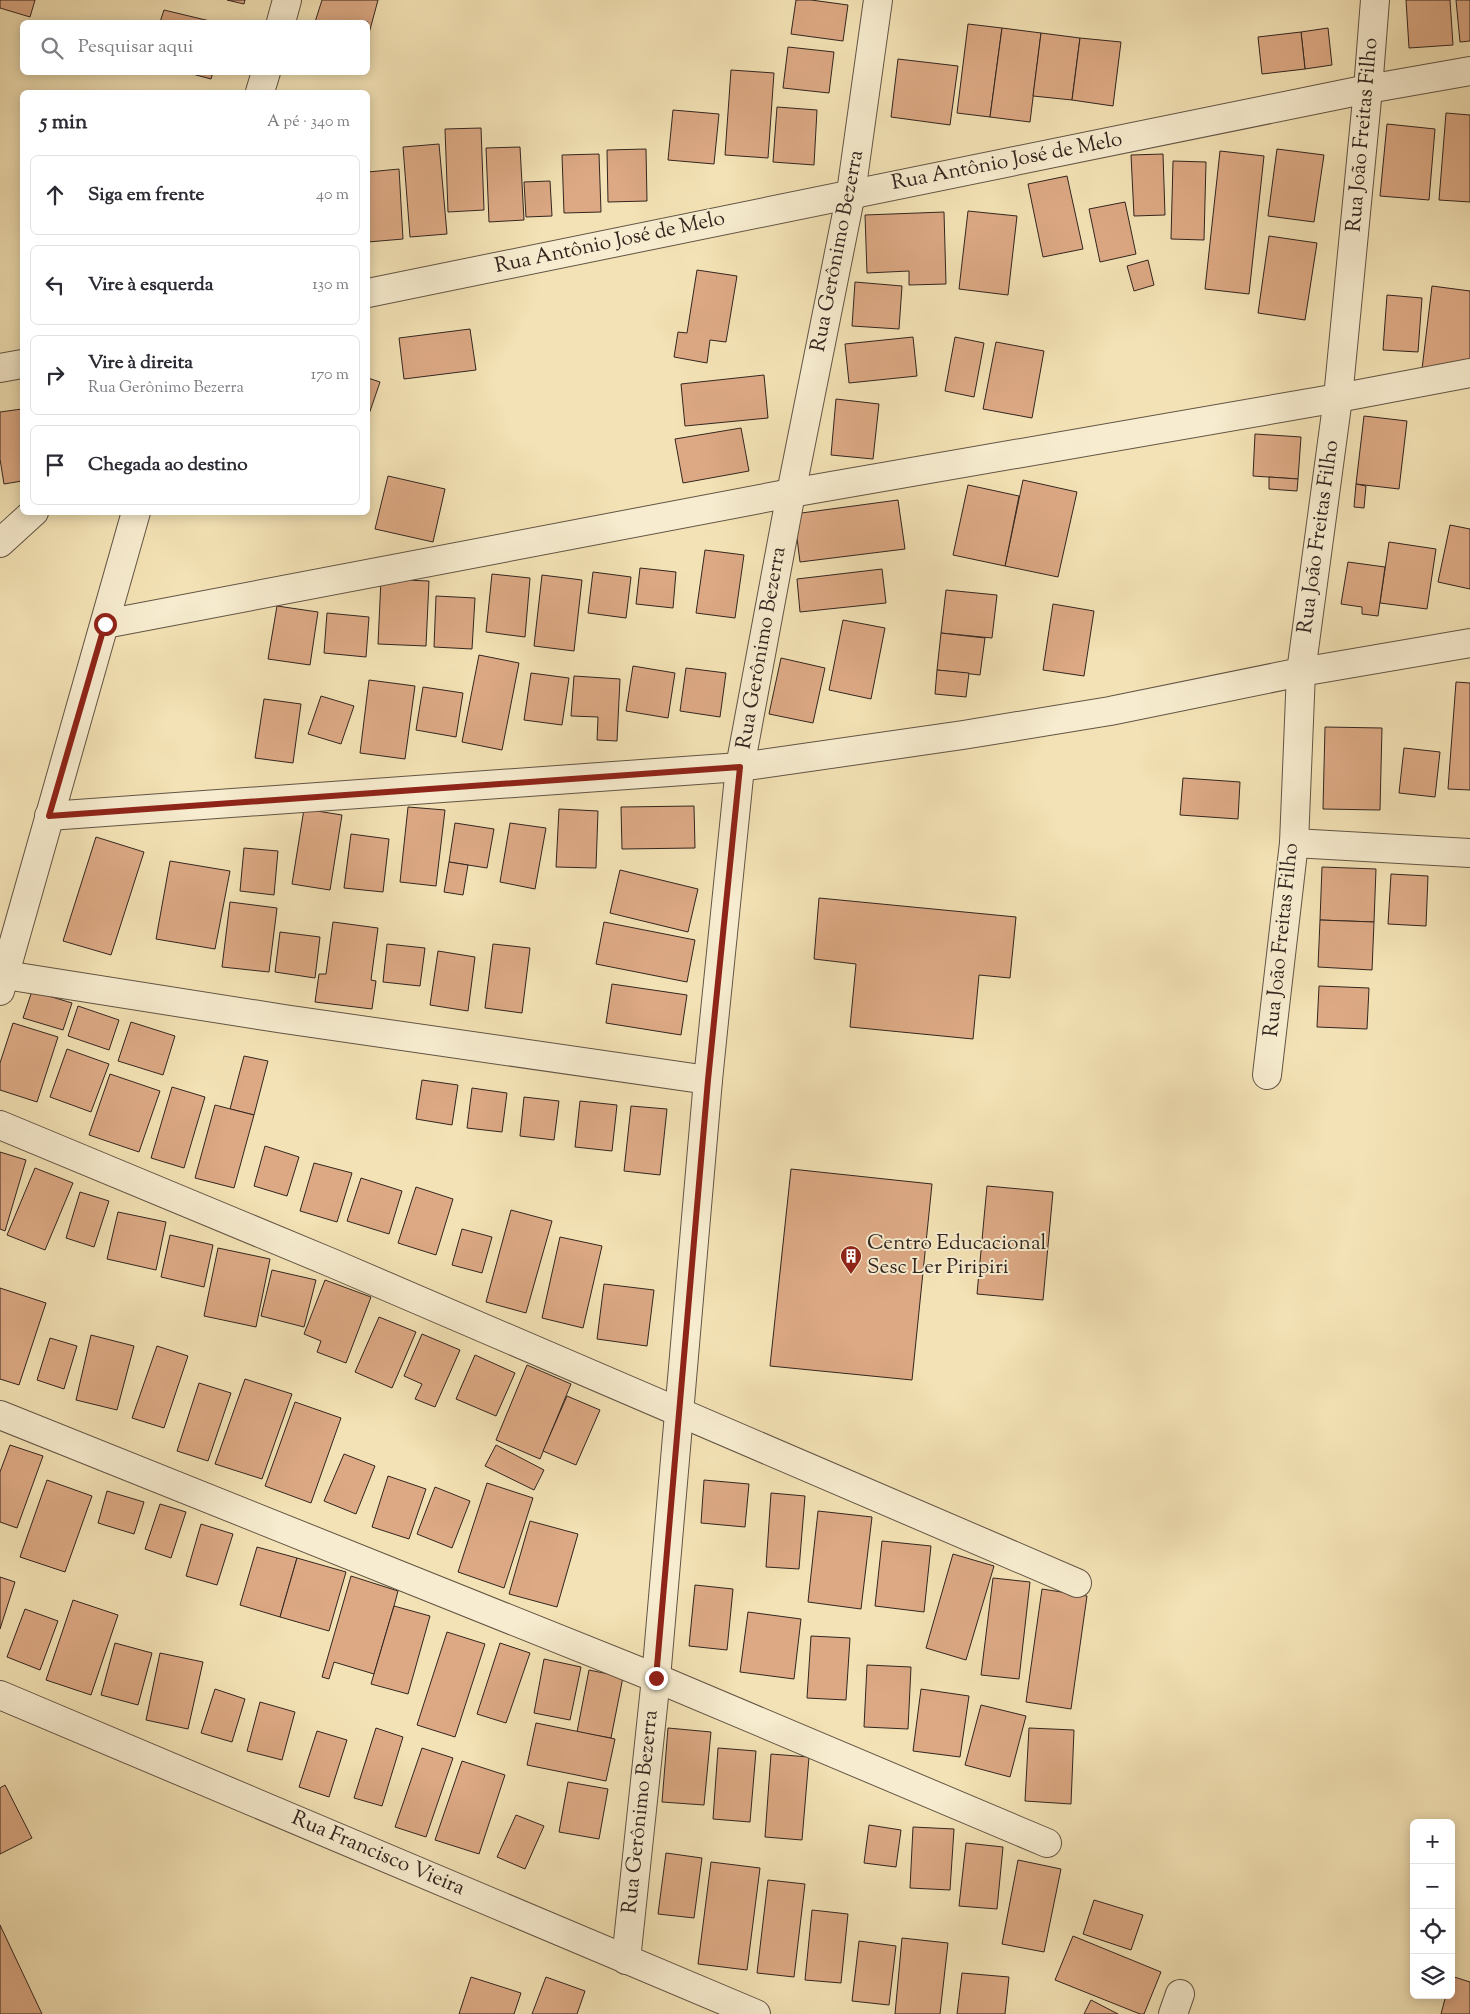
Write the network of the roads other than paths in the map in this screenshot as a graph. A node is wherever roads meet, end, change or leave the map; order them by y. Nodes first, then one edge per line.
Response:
1 (287, 0) edge
2 (878, 0) edge
3 (1375, 0) edge
4 (282, 20) edge
5 (1470, 71) edge
6 (265, 75) edge
7 (1368, 89) junction
8 (261, 90) edge
9 (851, 194) junction
10 (370, 293) edge
11 (20, 364) edge
12 (0, 368) edge
13 (1470, 373) edge
14 (1338, 398) junction
15 (791, 492) junction
16 (31, 515) edge
17 (135, 515) edge
18 (0, 543) edge
19 (105, 624) junction
20 (1470, 643) edge
21 (1301, 672) junction
22 (740, 767) junction
23 (49, 816) junction
24 (1294, 843) junction
25 (1470, 854) edge
26 (3, 983) edge
27 (1267, 1075) dead end
28 (708, 1080) junction
29 (0, 1125) edge
30 (678, 1412) junction
31 (0, 1415) edge
32 (1077, 1584) dead end
33 (656, 1678) junction
34 (0, 1695) edge
35 (1047, 1843) dead end
36 (626, 1960) junction
37 (756, 2014) edge

1 - 4 street
2 - 9 street, Rua Gerônimo Bezerra
3 - 7 street, Rua João Freitas Filho
5 - 7 street, Rua Antônio José de Melo
6 - 8 street
7 - 9 street, Rua Antônio José de Melo
7 - 14 street, Rua João Freitas Filho
9 - 10 street, Rua Antônio José de Melo
9 - 15 street, Rua Gerônimo Bezerra
11 - 12 street
13 - 14 street
14 - 15 street
14 - 21 street, Rua João Freitas Filho
15 - 19 street
15 - 22 street, Rua Gerônimo Bezerra
16 - 18 street
17 - 19 street
19 - 23 street
20 - 21 street
21 - 22 street
21 - 24 street, Rua João Freitas Filho
22 - 23 street
22 - 28 street, Rua Gerônimo Bezerra
23 - 26 street
24 - 25 street
24 - 27 street, Rua João Freitas Filho
26 - 28 street
28 - 30 street, Rua Gerônimo Bezerra
29 - 30 street
30 - 32 street
30 - 33 street, Rua Gerônimo Bezerra
31 - 33 street
33 - 35 street
33 - 36 street, Rua Gerônimo Bezerra
34 - 36 street, Rua Francisco Vieira
36 - 37 street, Rua Francisco Vieira

